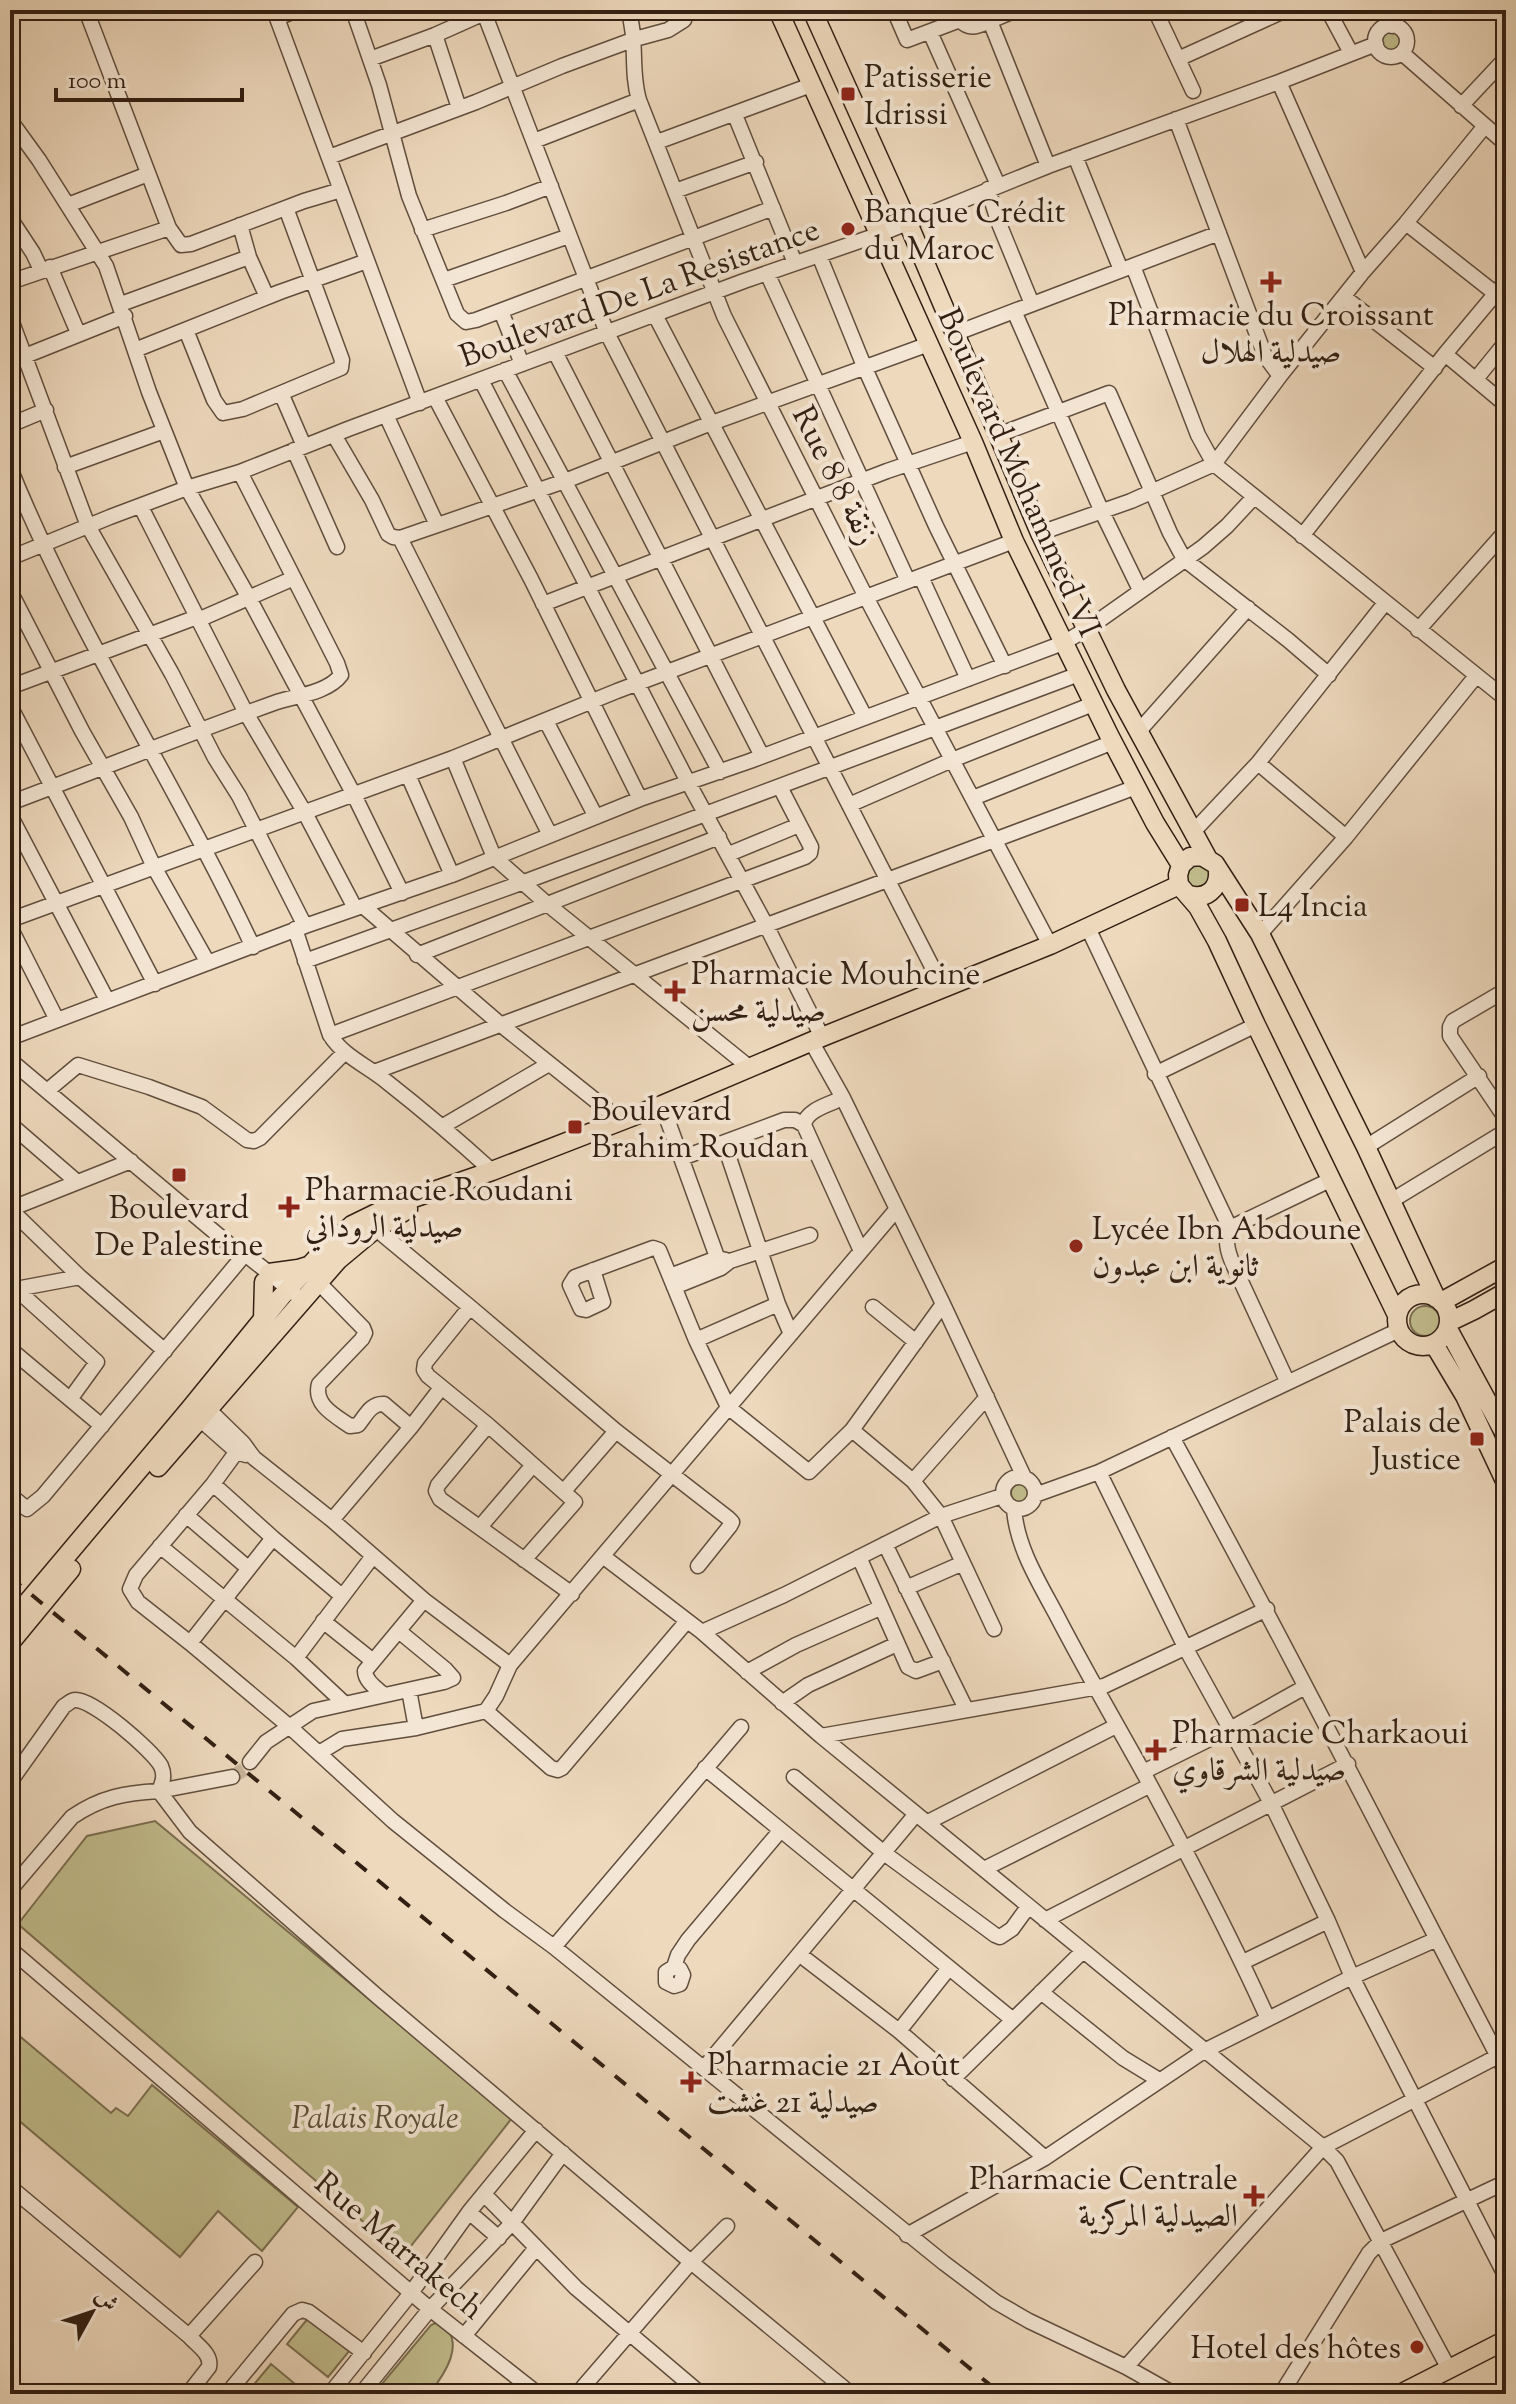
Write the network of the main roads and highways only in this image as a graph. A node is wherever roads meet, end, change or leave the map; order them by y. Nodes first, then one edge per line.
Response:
1 (778, 10) edge
2 (812, 10) edge
3 (1181, 865) junction
4 (1213, 865) junction
5 (1184, 890) junction
6 (1506, 1266) edge
7 (314, 1273) junction
8 (1506, 1292) edge
9 (291, 1298) junction
10 (1439, 1300) junction
11 (263, 1319) junction
12 (1398, 1322) junction
13 (1448, 1325) junction
14 (1434, 1344) junction
15 (199, 1409) junction
16 (1506, 1436) edge
17 (1506, 1483) edge
18 (10, 1623) edge
19 (10, 1643) edge
20 (1506, 2340) edge
21 (1400, 2394) edge

1 - 3 main road, Boulevard Mohammed VI
2 - 4 main road, Boulevard Mohammed VI
3 - 4 main road
3 - 5 main road
4 - 5 main road
4 - 10 main road, Boulevard Mohammed VI
5 - 7 main road
5 - 12 main road
6 - 10 main road
7 - 9 main road
7 - 11 main road
8 - 13 main road
9 - 11 main road
9 - 15 main road
10 - 12 main road
10 - 13 main road
11 - 15 main road
12 - 14 main road
13 - 14 main road
13 - 16 main road
14 - 17 main road
15 - 18 main road
15 - 19 main road
20 - 21 main road

